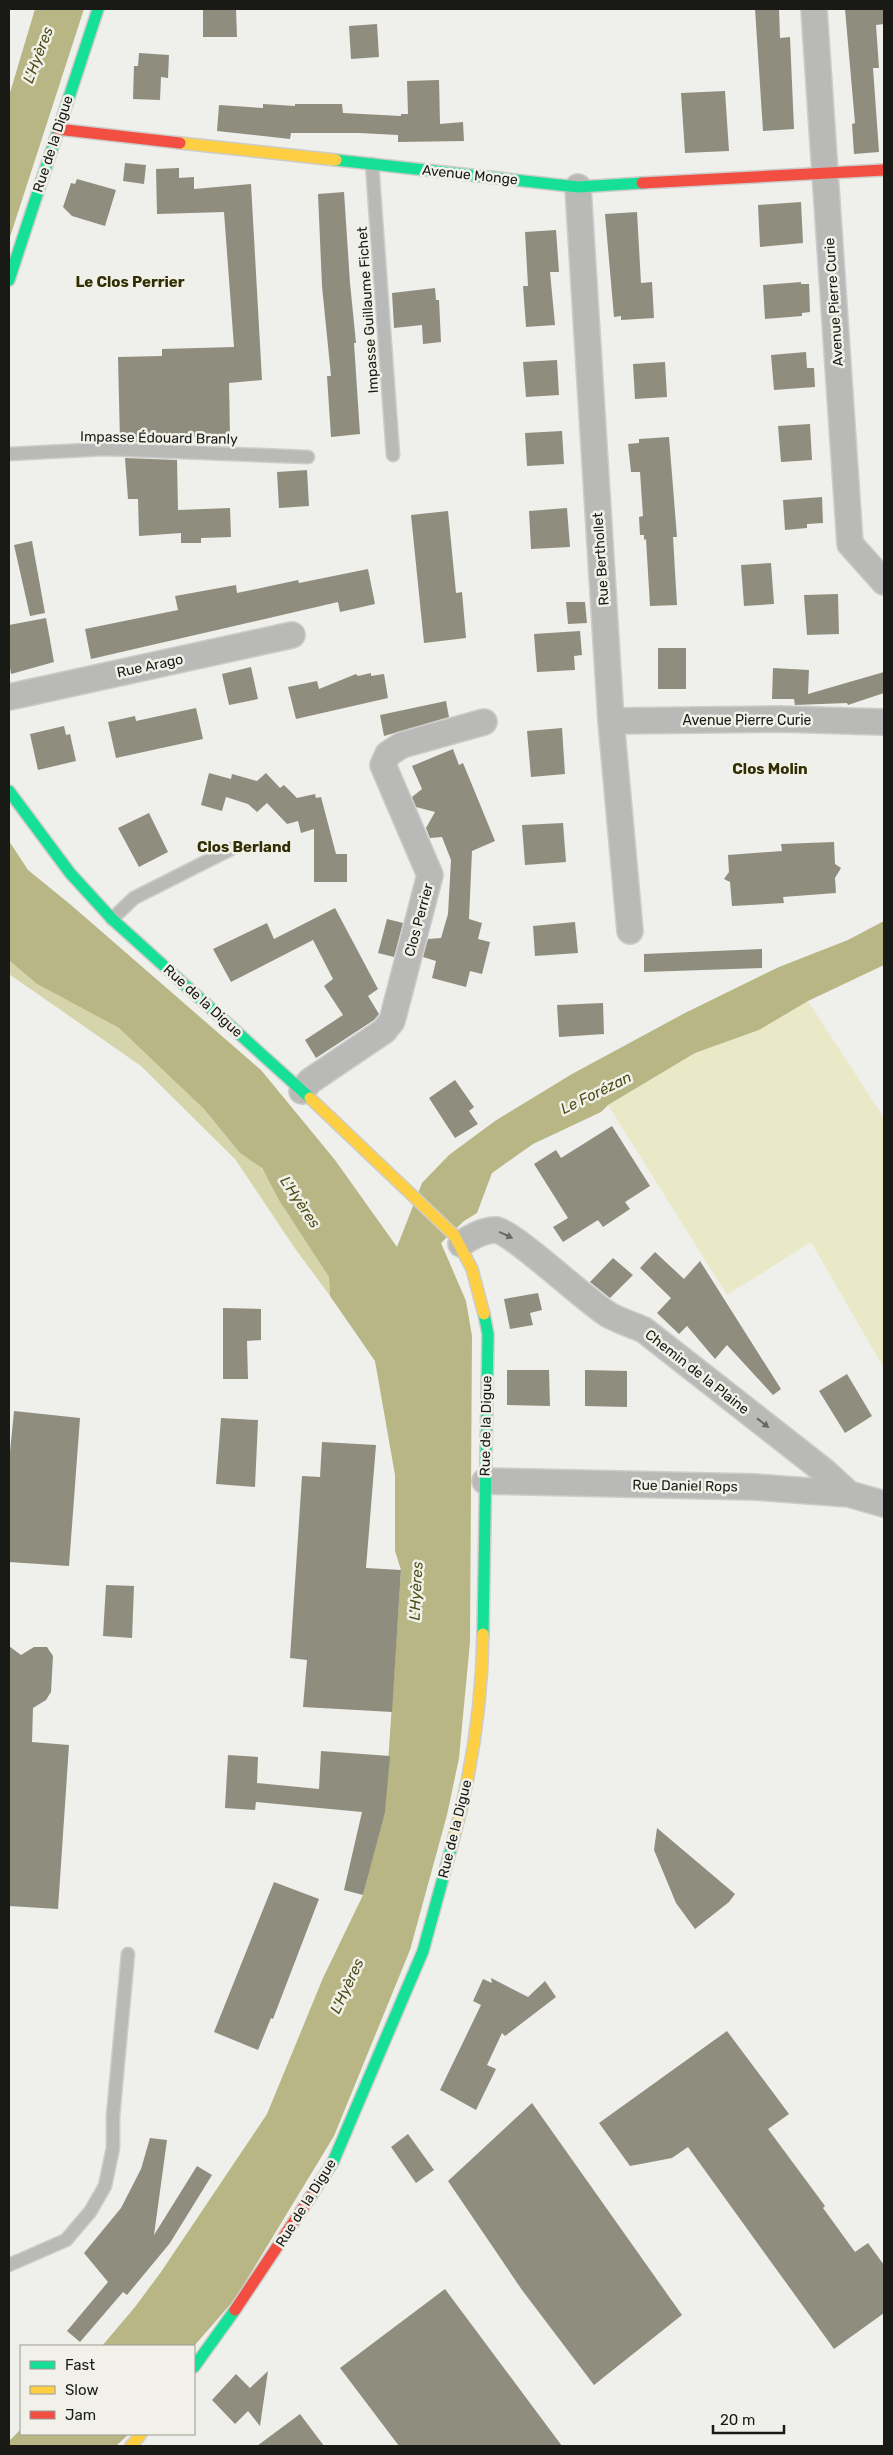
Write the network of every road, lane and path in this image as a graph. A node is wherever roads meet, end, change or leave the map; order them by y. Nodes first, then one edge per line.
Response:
1 (98, 9) edge
2 (814, 9) edge
3 (57, 129) junction
4 (372, 164) junction
5 (884, 170) edge
6 (826, 173) junction
7 (578, 187) junction
8 (9, 280) edge
9 (9, 454) edge
10 (393, 455) dead end
11 (308, 457) dead end
12 (884, 550) edge
13 (860, 556) junction
14 (884, 582) edge
15 (292, 635) dead end
16 (9, 697) edge
17 (611, 721) junction
18 (484, 722) dead end
19 (884, 722) edge
20 (9, 791) edge
21 (231, 849) dead end
22 (112, 919) junction
23 (630, 931) dead end
24 (302, 1091) junction
25 (457, 1239) junction
26 (485, 1481) junction
27 (849, 1494) junction
28 (884, 1504) edge
29 (128, 1954) dead end
30 (9, 2264) edge
31 (195, 2366) edge
32 (140, 2435) edge
33 (130, 2446) edge

1 - 3 street, Rue de la Digue
2 - 6 street, Avenue Pierre Curie
3 - 4 street, Avenue Monge
3 - 8 street, Rue de la Digue
4 - 7 street, Avenue Monge
4 - 10 lane, Impasse Guillaume Fichet
5 - 6 street, Avenue Monge
6 - 7 street, Avenue Monge
6 - 13 street, Avenue Pierre Curie
7 - 17 street, Rue Berthollet
9 - 11 lane, Impasse Édouard Branly
12 - 13 street
13 - 14 street, Avenue Pierre Curie
15 - 16 street, Rue Arago
17 - 19 street, Avenue Pierre Curie
17 - 23 street, Rue Berthollet
18 - 24 street, Clos Perrier
20 - 22 street, Rue de la Digue
21 - 22 lane
22 - 24 street, Rue de la Digue
24 - 25 street, Rue de la Digue
25 - 26 street, Rue de la Digue
25 -> 27 street, Chemin de la Plaine
26 - 27 street, Rue Daniel Rops
26 - 31 street, Rue de la Digue
27 - 28 street, Rue Daniel Rops
29 - 30 lane
32 - 33 street

